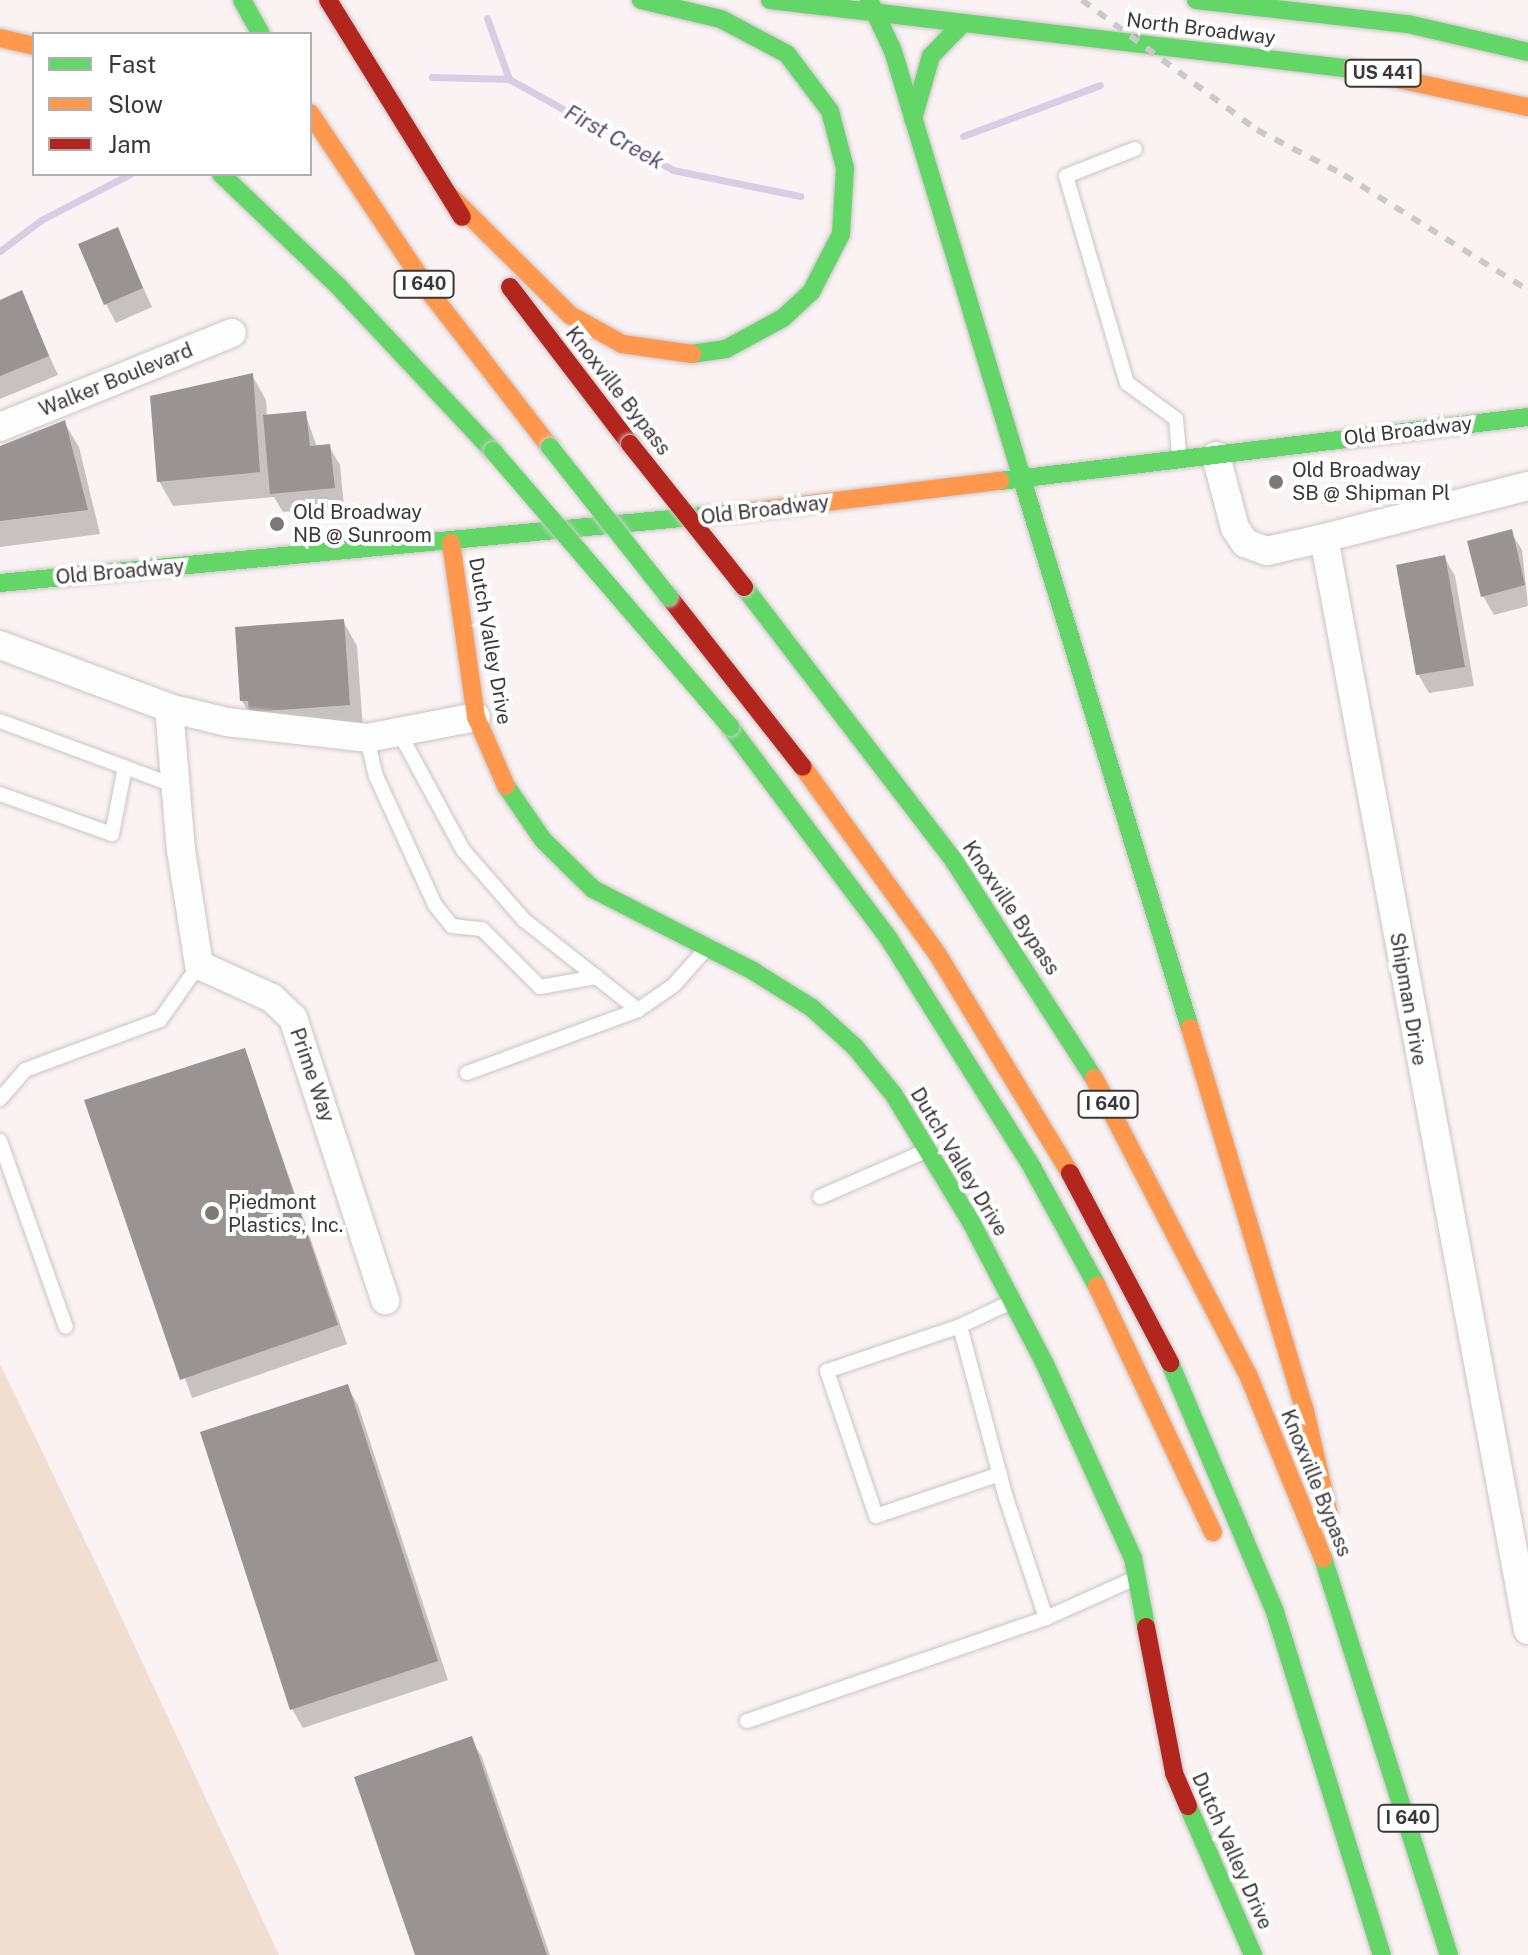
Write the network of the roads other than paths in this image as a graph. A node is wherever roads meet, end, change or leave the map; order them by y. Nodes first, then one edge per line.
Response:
1 (242, 0) edge
2 (328, 0) edge
3 (641, 0) edge
4 (770, 0) edge
5 (1196, 0) edge
6 (1251, 2) edge
7 (873, 7) edge
8 (961, 25) junction
9 (260, 32) edge
10 (0, 38) edge
11 (32, 46) edge
12 (1528, 52) edge
13 (1528, 107) edge
14 (312, 116) edge
15 (913, 122) junction
16 (1135, 149) dead end
17 (223, 176) edge
18 (448, 194) junction
19 (232, 333) dead end
20 (1528, 417) edge
21 (0, 427) edge
22 (1216, 456) junction
23 (1180, 460) junction
24 (1022, 479) junction
25 (1528, 486) edge
26 (1324, 538) junction
27 (451, 543) junction
28 (0, 583) edge
29 (0, 645) edge
30 (169, 708) junction
31 (476, 717) junction
32 (0, 721) edge
33 (400, 734) junction
34 (367, 738) junction
35 (125, 767) junction
36 (176, 786) junction
37 (0, 794) edge
38 (708, 948) junction
39 (199, 965) junction
40 (597, 977) junction
41 (638, 1010) junction
42 (467, 1073) dead end
43 (0, 1099) edge
44 (0, 1141) edge
45 (929, 1149) junction
46 (820, 1197) dead end
47 (385, 1300) dead end
48 (1013, 1302) junction
49 (960, 1326) junction
50 (66, 1327) dead end
51 (1000, 1474) junction
52 (1224, 1555) dead end
53 (1136, 1578) junction
54 (1046, 1618) junction
55 (1528, 1630) edge
56 (1366, 1681) junction
57 (747, 1721) dead end
58 (1253, 1955) edge
59 (1382, 1955) edge
60 (1449, 1955) edge

1 - 9 main road
2 - 18 main road, Knoxville Bypass / I 640
3 - 18 main road
4 - 7 main road, North Broadway / US 441
5 - 6 main road, North Broadway
6 - 12 main road, North Broadway
7 - 8 main road, North Broadway / US 441
7 - 15 main road
8 - 13 main road, North Broadway / US 441
8 - 15 main road
10 - 11 main road
14 - 59 main road, I 640, bridge
15 - 24 main road
16 - 23 lane
17 - 52 main road, bridge
18 - 56 main road, Knoxville Bypass / I 640, bridge
19 - 21 street, Walker Boulevard
20 - 22 main road, Old Broadway
22 - 23 main road, Old Broadway
22 - 26 street
23 - 24 main road, Old Broadway
24 - 27 main road, Old Broadway
24 - 56 main road
25 - 26 street
26 - 55 street, Shipman Drive
27 - 28 main road, Old Broadway
27 - 31 main road, Dutch Valley Drive
29 - 30 street
30 - 34 street
30 - 36 street
31 - 33 street
31 - 38 main road, Dutch Valley Drive
32 - 35 lane
33 - 34 street
33 - 40 lane
34 - 40 lane
35 - 36 lane
35 - 37 lane
36 - 39 street
38 - 41 lane
38 - 45 main road, Dutch Valley Drive
39 - 43 lane
39 - 47 street, Prime Way
40 - 41 lane
41 - 42 lane
44 - 50 lane
45 - 46 lane
45 - 48 main road, Dutch Valley Drive
48 - 49 lane
48 - 53 main road, Dutch Valley Drive
49 - 51 lane
49 - 51 lane
51 - 54 lane
53 - 54 lane
53 - 58 main road, Dutch Valley Drive
54 - 57 lane
56 - 60 main road, Knoxville Bypass / I 640

